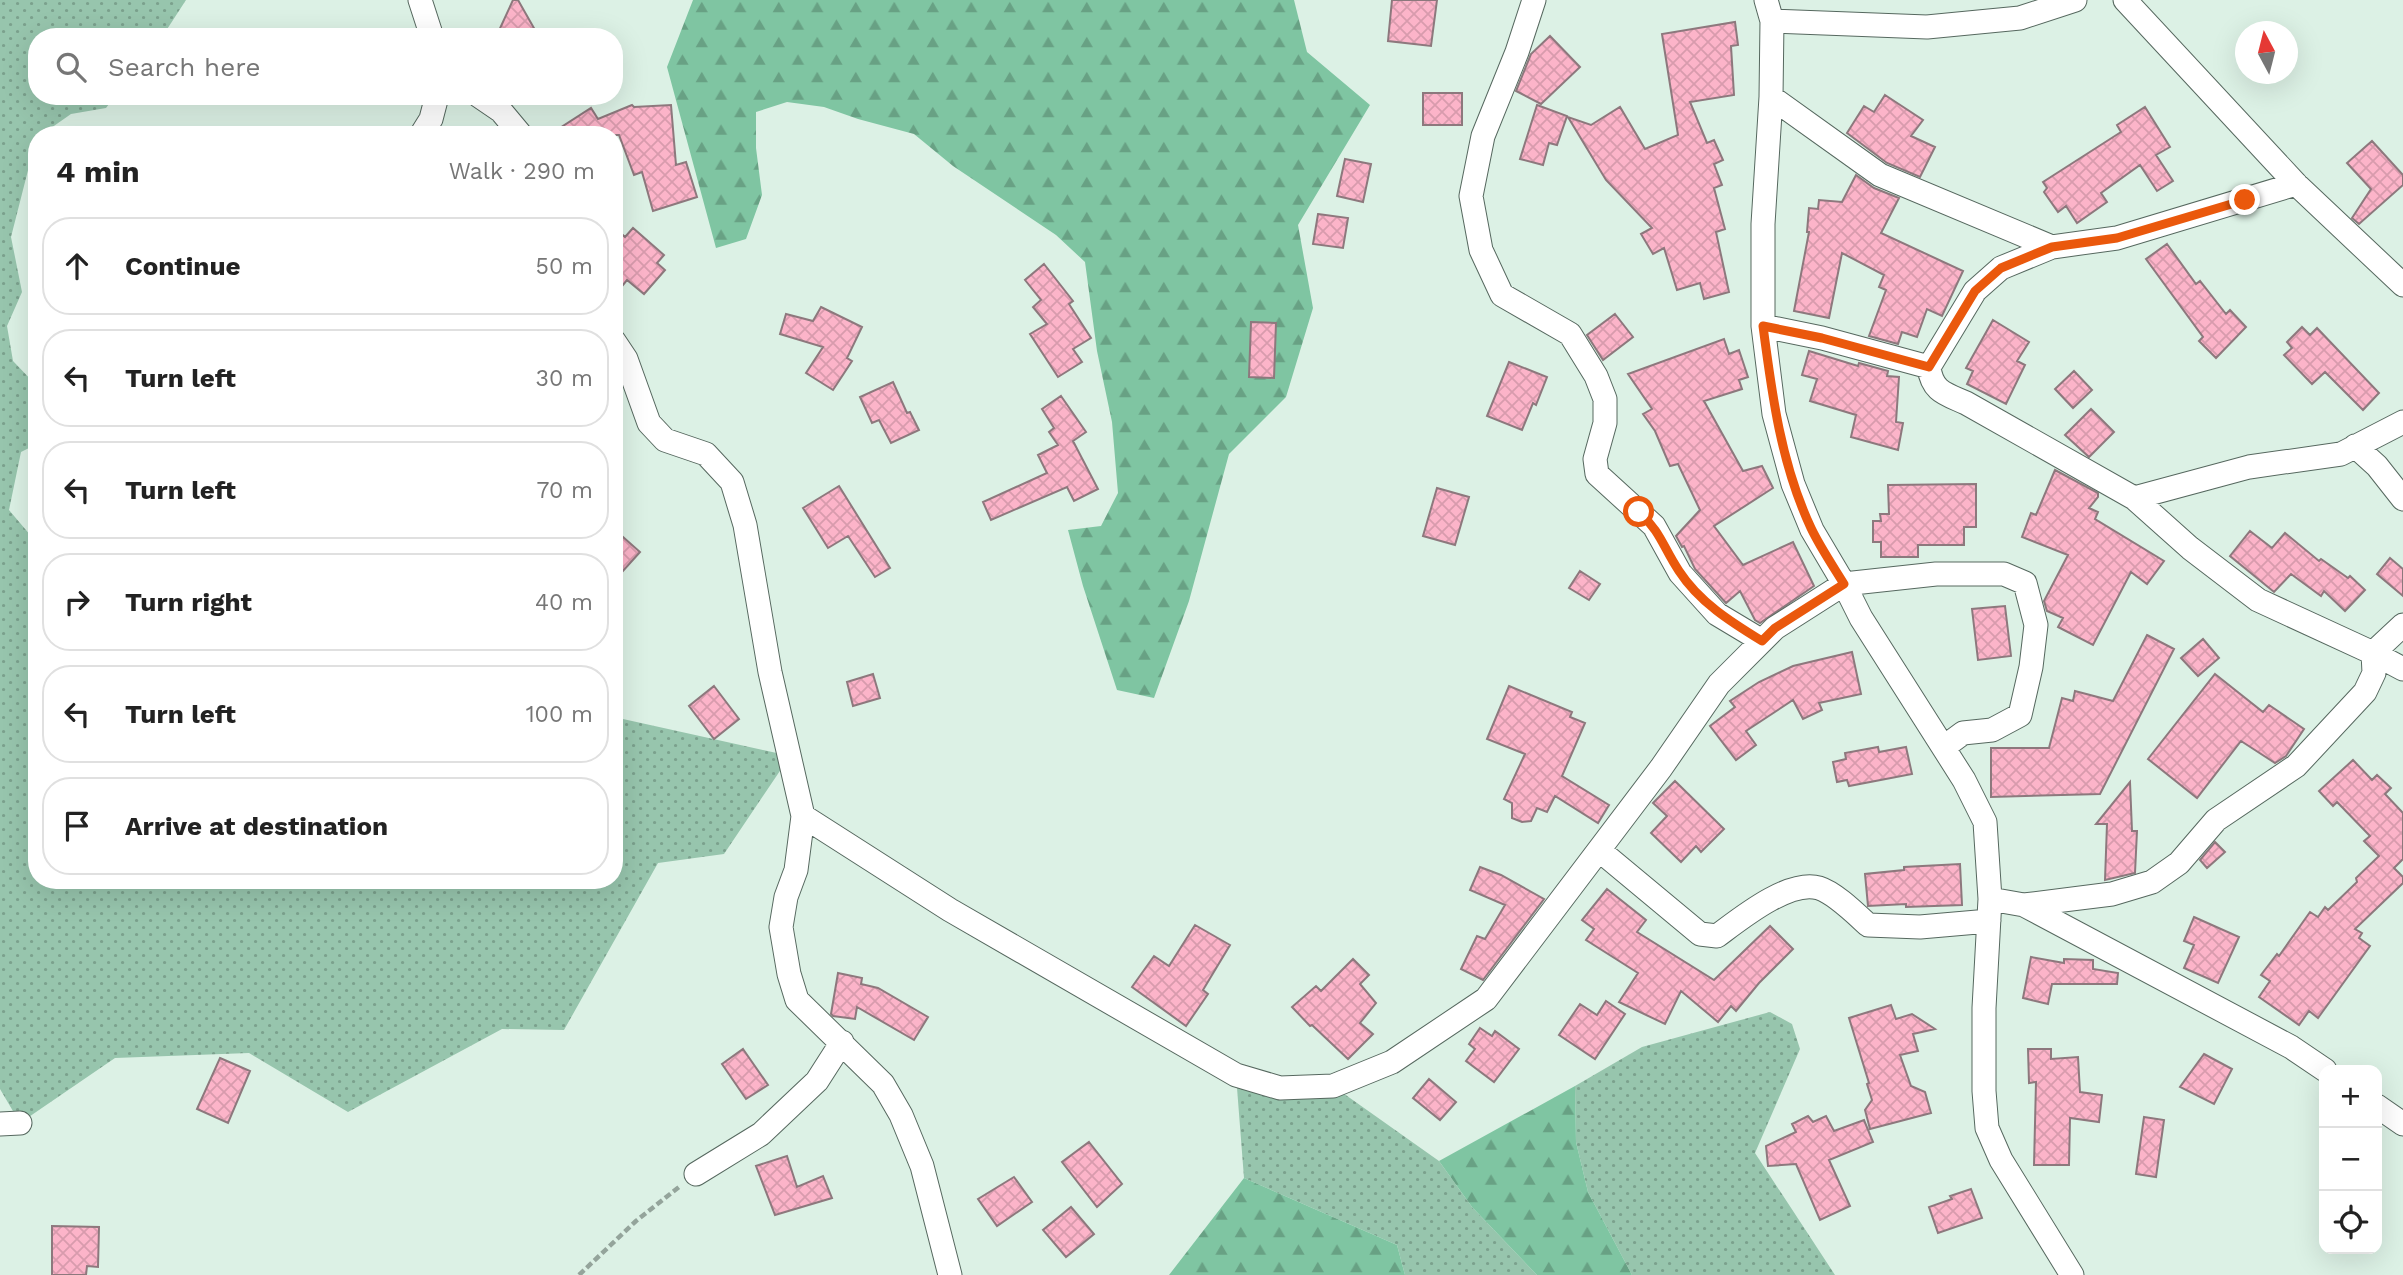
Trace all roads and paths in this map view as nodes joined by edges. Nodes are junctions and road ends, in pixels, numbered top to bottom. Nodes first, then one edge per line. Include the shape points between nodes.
1 (420, 0) edge
2 (1534, 0) edge
3 (2075, 0) edge
4 (2125, 0) edge
5 (1769, 10) edge
6 (429, 28) edge
7 (1771, 97) junction
8 (435, 105) edge
9 (492, 105) edge
10 (427, 126) edge
11 (513, 126) edge
12 (2296, 184) junction
13 (2052, 247) junction
14 (2403, 285) edge
15 (1763, 326) junction
16 (623, 354) edge
17 (1929, 367) junction
18 (2403, 422) edge
19 (2355, 446) junction
20 (2134, 498) junction
21 (2403, 499) edge
22 (1844, 584) junction
23 (2403, 625) edge
24 (1762, 641) junction
25 (2373, 653) junction
26 (2403, 669) edge
27 (1944, 747) junction
28 (803, 816) junction
29 (1599, 850) junction
30 (2024, 905) junction
31 (1990, 910) junction
32 (842, 1042) junction
33 (2319, 1066) edge
34 (2382, 1109) edge
35 (2403, 1124) edge
36 (696, 1174) joint
37 (579, 1275) edge
38 (950, 1275) edge
39 (2072, 1275) edge

1 - 6 street
2 - 24 street via 1483,136 1471,196 1481,250 1503,295 1570,334 1596,376 1605,399 1605,423 1595,459 1597,474 1654,526 1680,573 1717,614
3 - 5 street via 2020,18 1927,27
4 - 12 street
5 - 7 street
7 - 13 street via 1880,174
7 - 15 street via 1763,225
8 - 10 street
9 - 11 street
12 - 13 street via 2117,238
12 - 14 street
13 - 17 street via 2001,268 1975,291
15 - 17 street
15 - 22 street via 1774,414 1793,484 1812,530
16 - 28 street via 649,423 665,440 706,454 733,482
17 - 20 street via 1939,391
18 - 19 street
19 - 20 street via 2341,454 2249,467
19 - 21 street
20 - 25 street via 2258,600
22 - 24 street
22 - 27 street
22 - 27 street via 1937,574 2004,574 2025,583 2036,625 2020,715 1992,730 1964,733
23 - 25 street
24 - 29 street via 1719,684
25 - 26 street
25 - 30 street via 2374,673 2365,692 2297,766 2216,820 2179,863 2152,882 2112,894
27 - 31 street via 1985,822
28 - 29 street via 950,910 1178,1044 1236,1075 1280,1088 1333,1086 1392,1062 1486,999
28 - 32 street via 796,870 781,927 789,974 797,1000
29 - 31 street via 1700,934 1717,936 1762,903 1796,889 1819,888 1868,925 1920,927
30 - 31 street
30 - 33 street via 2291,1046
31 - 39 street via 1984,1007 1986,1128
32 - 36 street via 817,1081 761,1134
32 - 38 street via 883,1084 901,1115 922,1166
34 - 35 street
36 - 37 path via 636,1221

